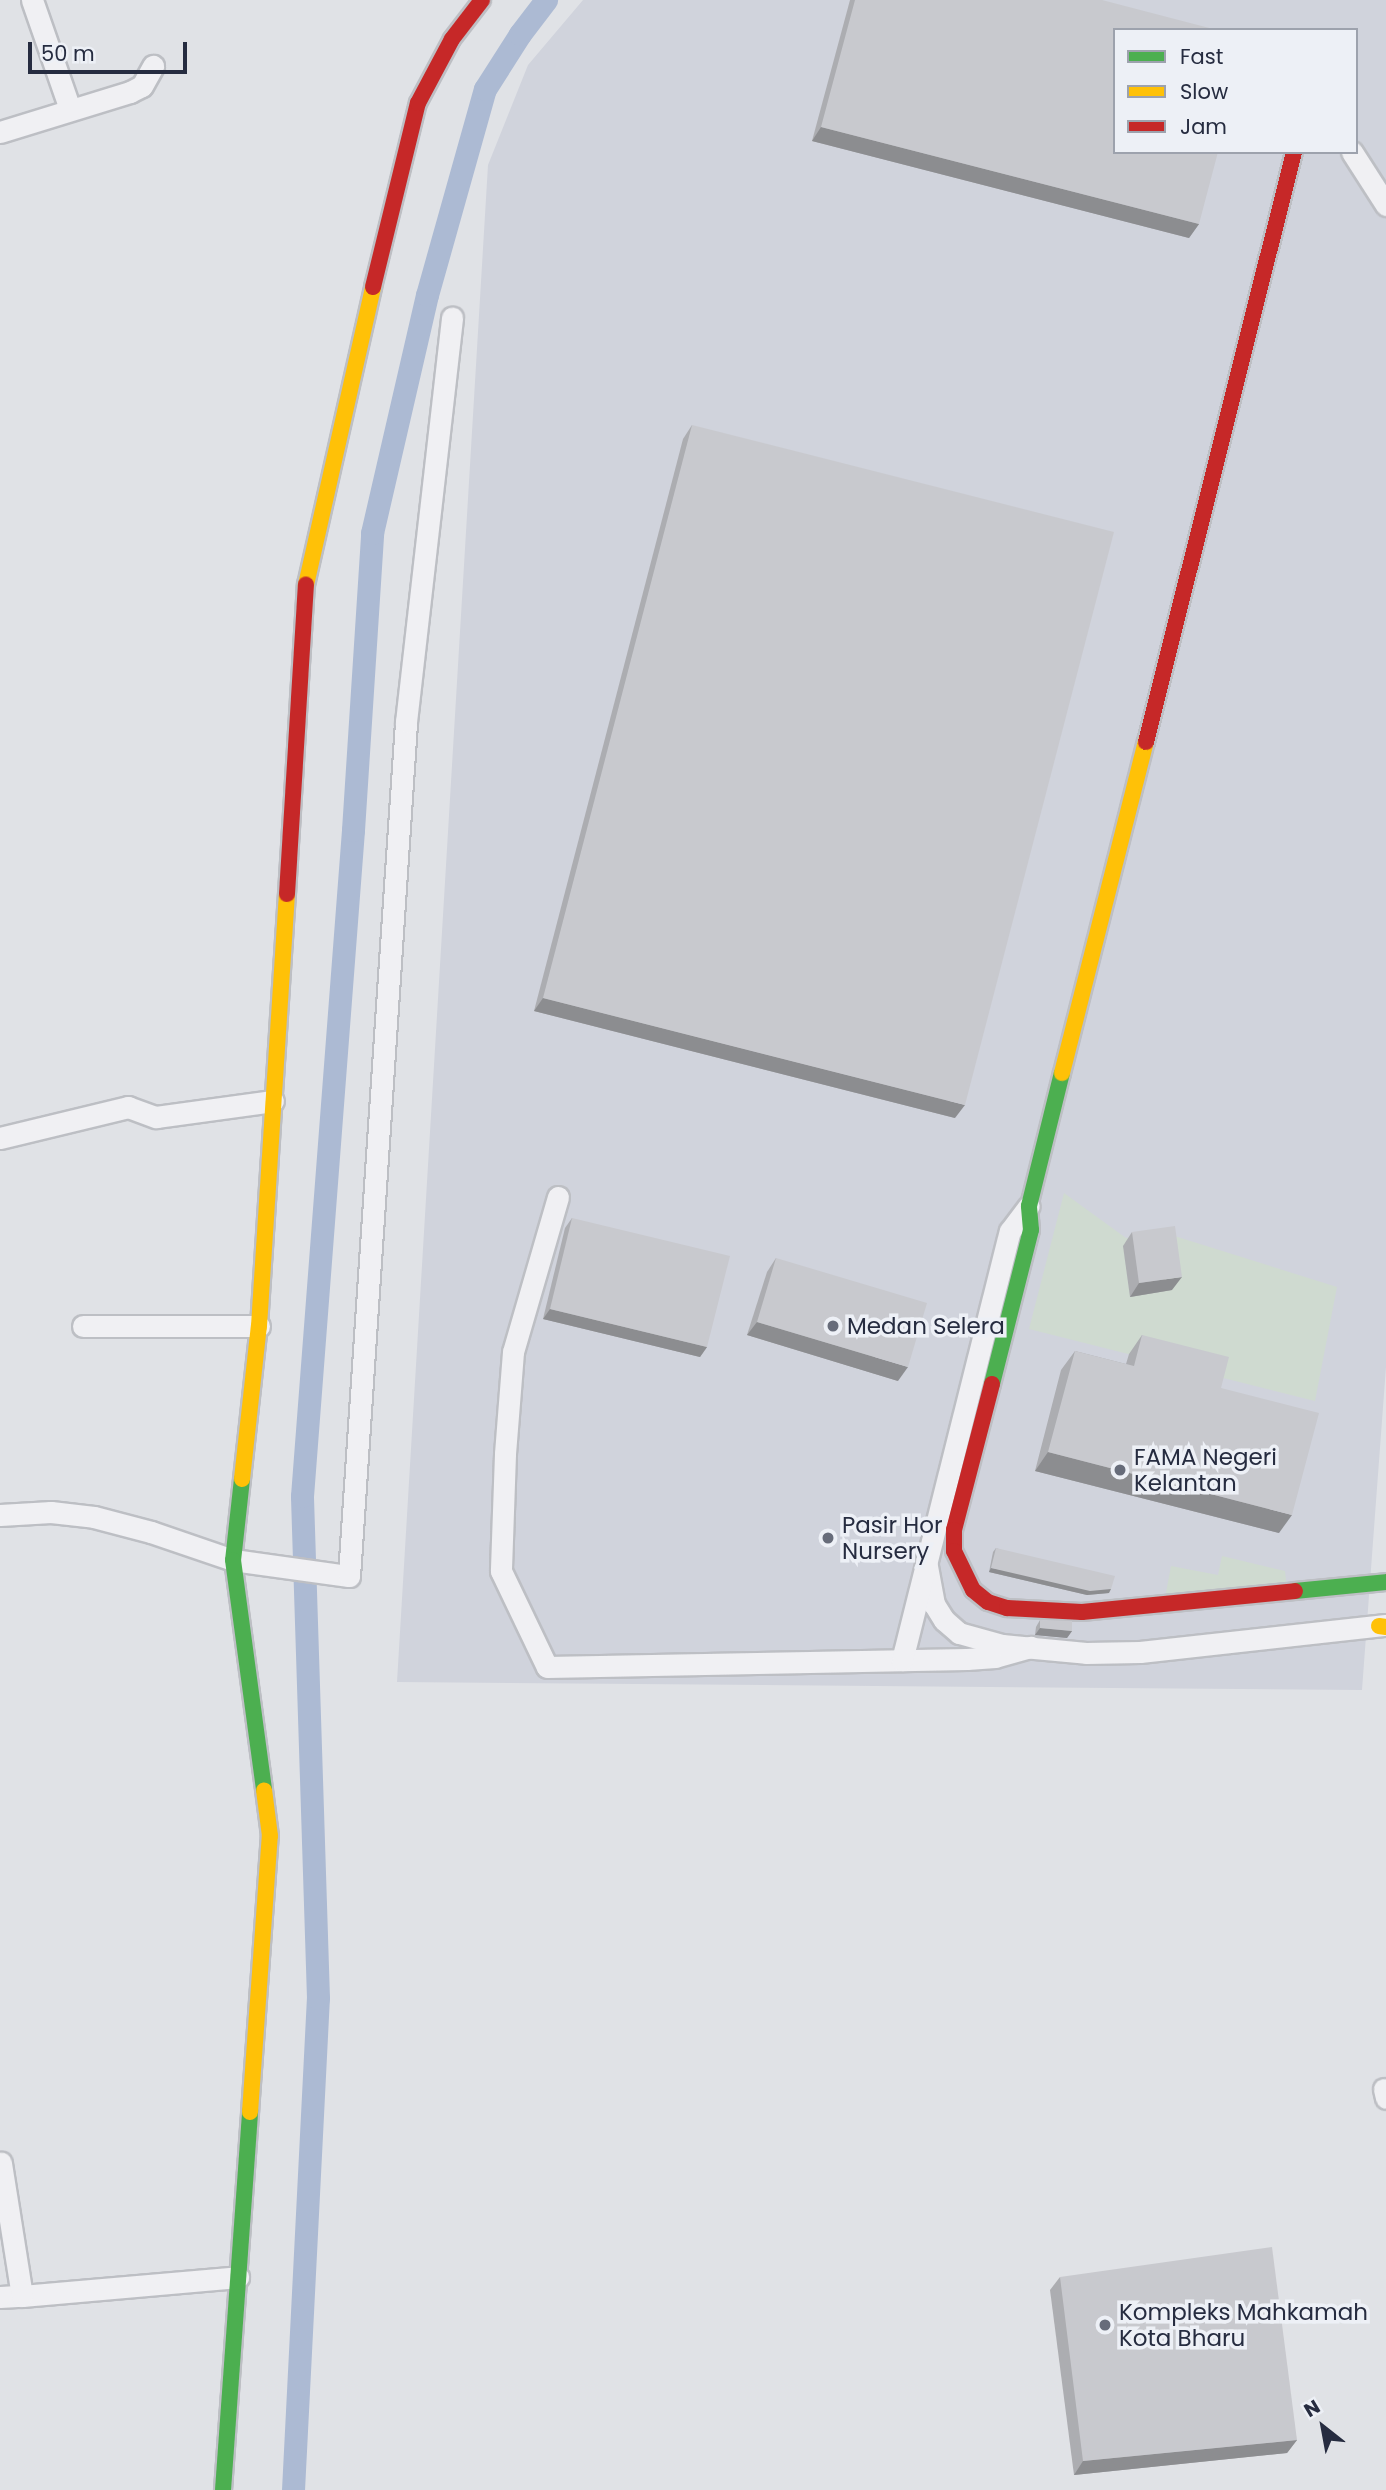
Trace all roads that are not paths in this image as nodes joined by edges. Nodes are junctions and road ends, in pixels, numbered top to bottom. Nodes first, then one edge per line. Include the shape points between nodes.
1 (32, 0) edge
2 (482, 0) edge
3 (153, 66) dead end
4 (70, 109) junction
5 (0, 131) edge
6 (1293, 154) edge
7 (1353, 154) edge
8 (1386, 205) edge
9 (452, 318) dead end
10 (273, 1101) junction
11 (0, 1138) edge
12 (558, 1197) dead end
13 (1029, 1206) junction
14 (83, 1326) dead end
15 (259, 1326) junction
16 (0, 1515) edge
17 (233, 1560) junction
18 (926, 1561) junction
19 (1386, 1581) edge
20 (1384, 1626) edge
21 (1031, 1647) junction
22 (902, 1660) junction
23 (1, 2163) edge
24 (238, 2277) junction
25 (22, 2296) junction
26 (0, 2297) edge
27 (223, 2490) edge

1 - 4 street
2 - 10 street via 452,40 418,103 307,574
3 - 4 street via 142,86
4 - 5 street
6 - 13 street
7 - 8 street
9 - 17 street via 406,722 349,1576
10 - 11 street via 156,1117 128,1107
10 - 15 street
12 - 22 street via 513,1352 501,1572 548,1667
13 - 18 street via 1010,1231
13 - 19 street via 1031,1230 954,1530 954,1552 973,1590 988,1602 1007,1608 1082,1612
14 - 15 street
15 - 17 street
16 - 17 street via 51,1512 94,1517
17 - 24 street via 270,1836
18 - 21 street via 934,1604 959,1633 981,1641
18 - 22 street
20 - 21 street via 1140,1652
21 - 22 street via 995,1657
23 - 25 street
24 - 25 street
24 - 27 street
25 - 26 street

